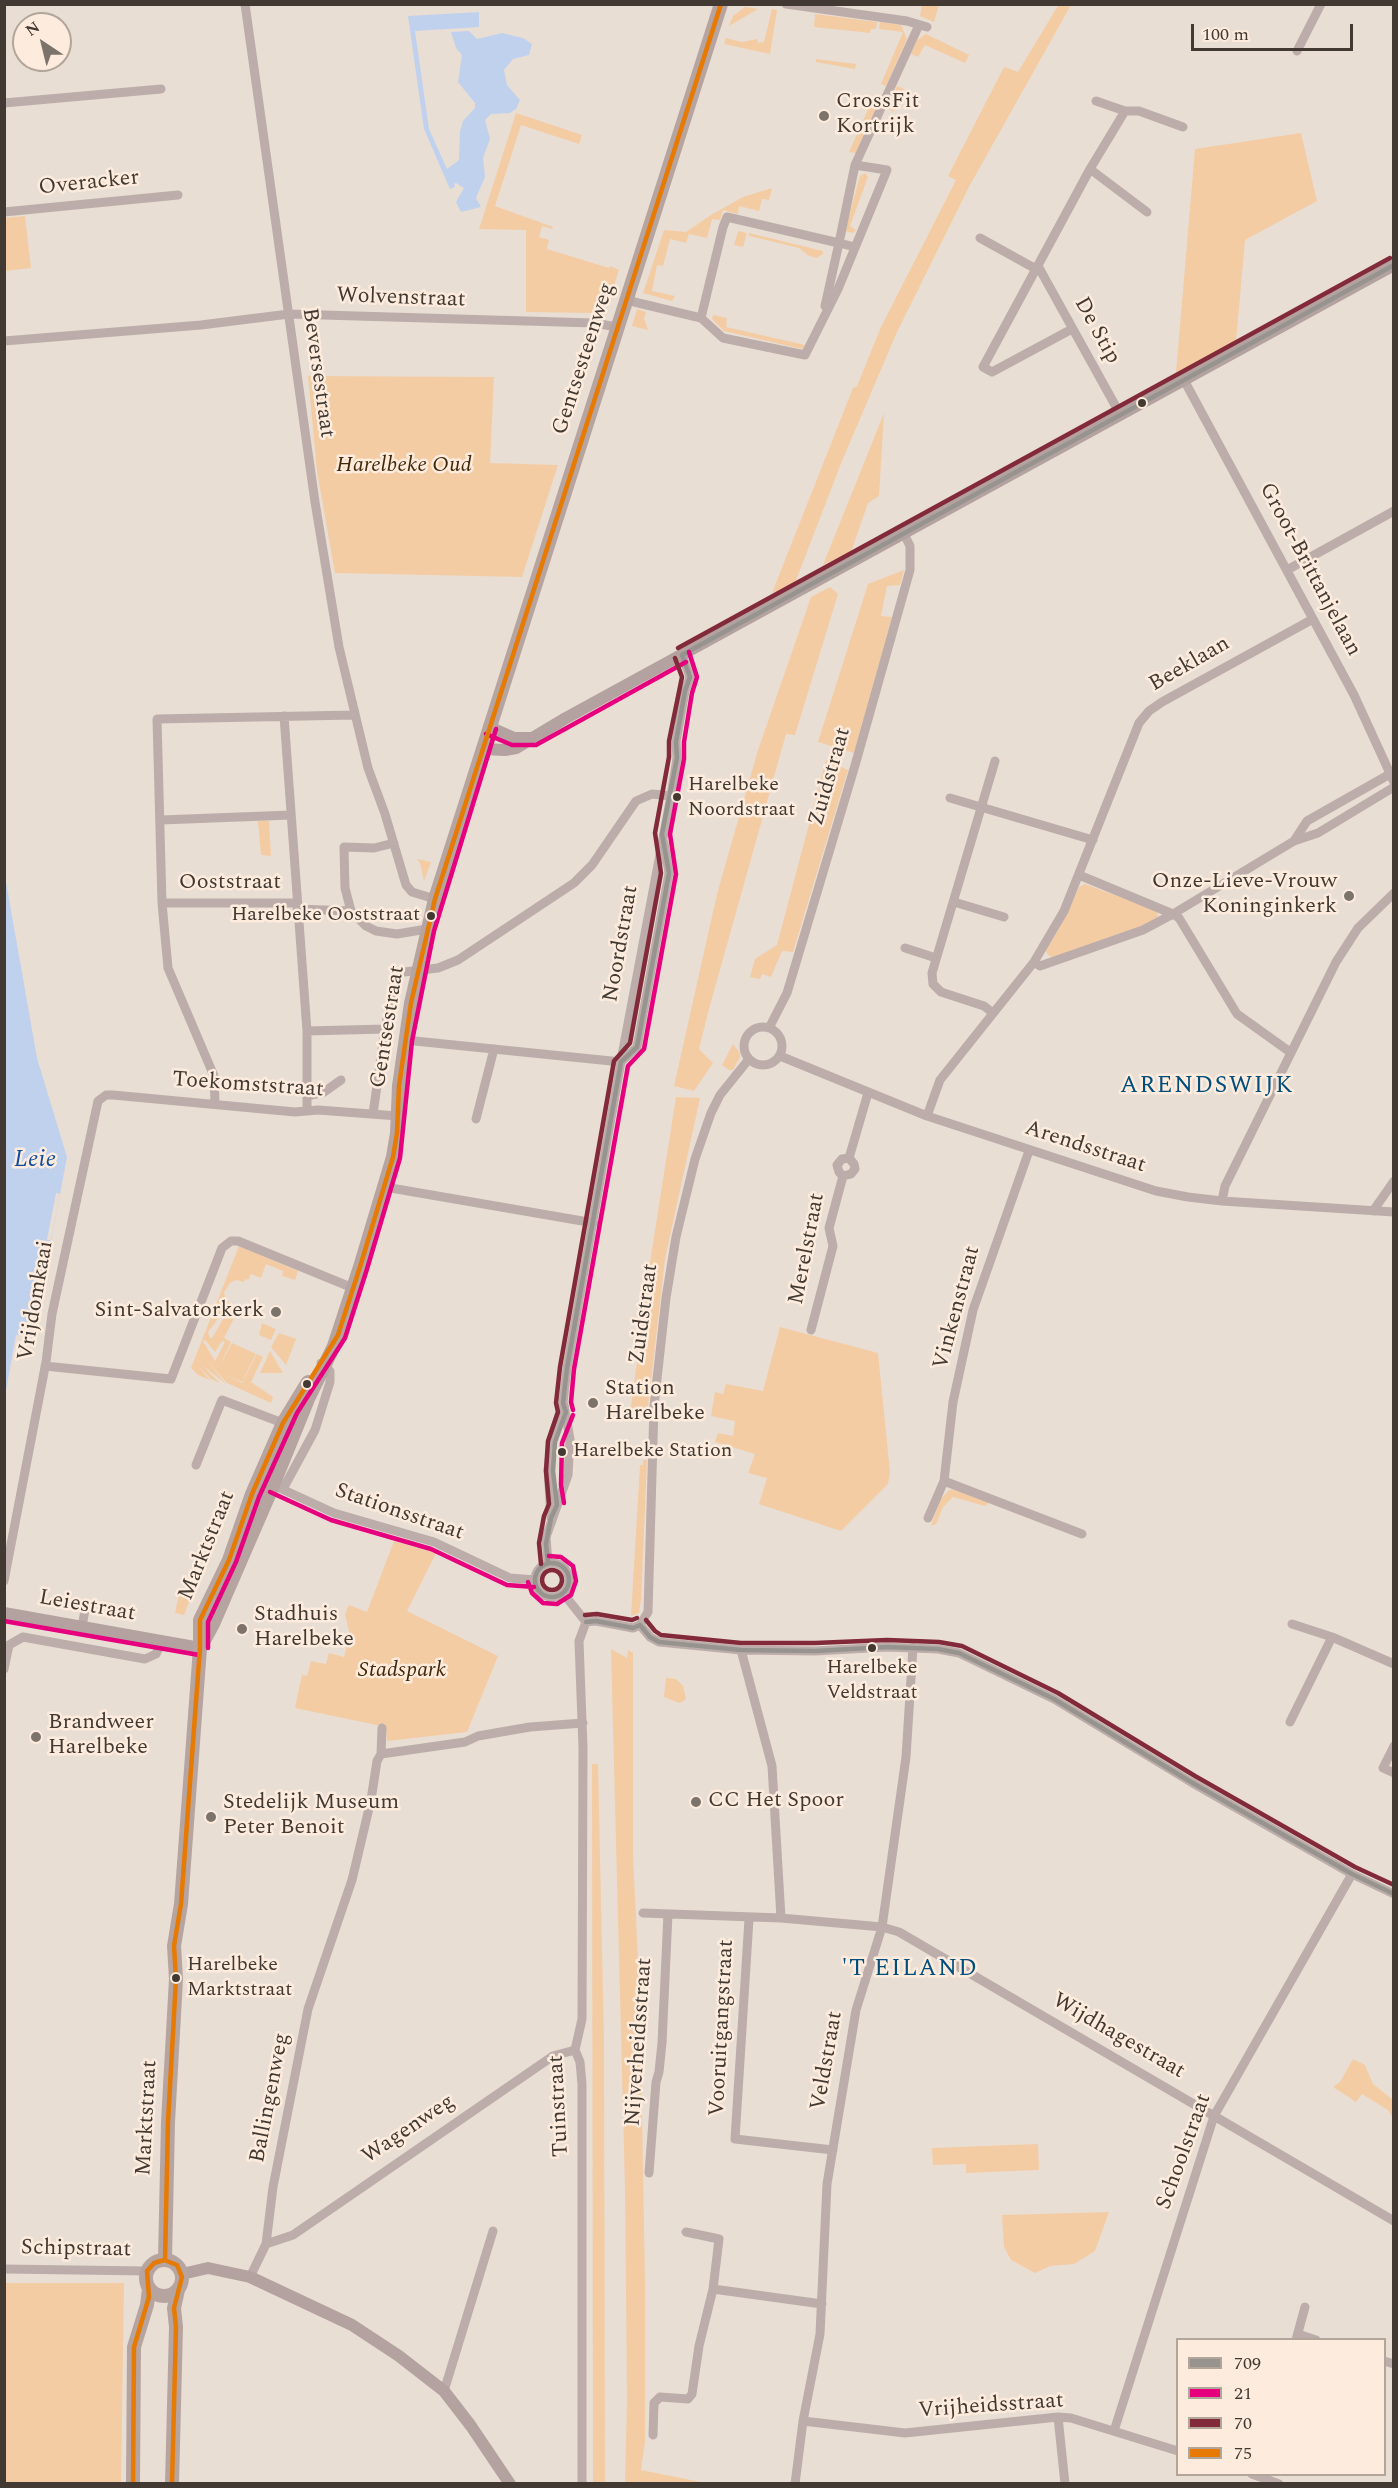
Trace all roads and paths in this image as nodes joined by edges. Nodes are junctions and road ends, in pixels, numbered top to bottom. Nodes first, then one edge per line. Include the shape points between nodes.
1 (245, 4) edge
2 (721, 4) edge
3 (786, 4) edge
4 (1321, 4) edge
5 (1298, 51) dead end
6 (161, 88) dead end
7 (1096, 100) dead end
8 (4, 103) edge
9 (1125, 111) junction
10 (1183, 128) dead end
11 (855, 165) junction
12 (1090, 169) junction
13 (178, 195) dead end
14 (4, 212) edge
15 (1147, 212) dead end
16 (980, 238) dead end
17 (838, 243) junction
18 (855, 247) junction
19 (1394, 265) edge
20 (1037, 268) junction
21 (626, 300) junction
22 (289, 314) junction
23 (701, 318) junction
24 (822, 321) junction
25 (617, 327) junction
26 (1072, 329) junction
27 (4, 340) edge
28 (1184, 380) junction
29 (1120, 414) junction
30 (1394, 511) edge
31 (904, 534) junction
32 (1287, 570) junction
33 (1314, 619) junction
34 (682, 655) junction
35 (354, 715) junction
36 (284, 716) junction
37 (489, 727) junction
38 (534, 738) junction
39 (482, 749) junction
40 (995, 760) dead end
41 (1392, 778) edge
42 (1394, 788) edge
43 (671, 796) junction
44 (950, 798) dead end
45 (982, 807) junction
46 (291, 815) junction
47 (161, 820) junction
48 (1093, 840) junction
49 (1294, 842) junction
50 (394, 843) junction
51 (1079, 875) junction
52 (1394, 893) edge
53 (435, 899) junction
54 (954, 902) junction
55 (162, 903) junction
56 (297, 906) junction
57 (351, 911) junction
58 (1173, 914) junction
59 (1004, 917) dead end
60 (427, 929) junction
61 (905, 948) dead end
62 (936, 958) junction
63 (1034, 962) junction
64 (418, 972) junction
65 (993, 1013) junction
66 (769, 1028) junction
67 (385, 1029) junction
68 (307, 1030) junction
69 (405, 1040) junction
70 (494, 1048) junction
71 (1290, 1052) junction
72 (780, 1056) junction
73 (749, 1059) junction
74 (621, 1062) junction
75 (341, 1080) dead end
76 (868, 1093) junction
77 (308, 1096) junction
78 (98, 1101) joint
79 (215, 1103) junction
80 (307, 1111) junction
81 (373, 1114) junction
82 (398, 1116) junction
83 (927, 1116) junction
84 (476, 1119) dead end
85 (1029, 1151) junction
86 (1394, 1181) edge
87 (385, 1187) junction
88 (1222, 1201) junction
89 (1373, 1210) junction
90 (1394, 1212) edge
91 (594, 1223) junction
92 (353, 1288) junction
93 (811, 1330) dead end
94 (323, 1364) junction
95 (45, 1366) junction
96 (563, 1403) junction
97 (289, 1426) junction
98 (266, 1463) junction
99 (196, 1465) dead end
100 (944, 1481) junction
101 (278, 1487) junction
102 (551, 1518) junction
103 (928, 1518) dead end
104 (1082, 1534) dead end
105 (548, 1563) junction
106 (535, 1580) junction
107 (4, 1581) edge
108 (563, 1593) junction
109 (86, 1604) dead end
110 (10, 1614) edge
111 (586, 1622) junction
112 (1292, 1624) dead end
113 (640, 1625) junction
114 (82, 1627) junction
115 (1332, 1637) junction
116 (160, 1645) junction
117 (913, 1647) junction
118 (200, 1648) junction
119 (741, 1650) junction
120 (1394, 1664) edge
121 (4, 1669) edge
122 (1290, 1722) dead end
123 (583, 1723) junction
124 (382, 1728) dead end
125 (1394, 1746) edge
126 (381, 1754) junction
127 (1394, 1773) edge
128 (1352, 1874) junction
129 (1394, 1894) edge
130 (642, 1913) dead end
131 (668, 1914) junction
132 (749, 1918) junction
133 (781, 1918) junction
134 (882, 1928) junction
135 (575, 2050) junction
136 (1214, 2116) junction
137 (833, 2151) junction
138 (649, 2174) dead end
139 (1394, 2221) edge
140 (493, 2231) dead end
141 (686, 2232) dead end
142 (266, 2244) junction
143 (165, 2260) junction
144 (4, 2269) edge
145 (147, 2271) junction
146 (182, 2274) junction
147 (250, 2277) junction
148 (149, 2289) junction
149 (713, 2289) junction
150 (178, 2290) junction
151 (822, 2304) junction
152 (1305, 2307) dead end
153 (1297, 2337) edge
154 (444, 2391) junction
155 (1058, 2417) junction
156 (803, 2421) junction
157 (1114, 2431) junction
158 (653, 2435) dead end
159 (1176, 2450) edge
160 (1255, 2476) edge
161 (133, 2484) edge
162 (172, 2484) edge
163 (510, 2484) edge
164 (582, 2484) edge
165 (795, 2484) edge
166 (1065, 2484) edge
167 (1279, 2484) edge

1 - 22 street, Beversestraat
2 - 21 main road, Gentsesteenweg
3 - 11 street via 923,26
4 - 5 street
6 - 8 street
7 - 9 street
9 - 10 street via 1140,111
9 - 12 street
11 - 17 street
11 - 18 street via 887,170
12 - 15 street
12 - 20 street
13 - 14 street, Overacker
16 - 20 street
17 - 18 street
17 - 23 street via 728,217
17 - 24 street
18 - 24 street
19 - 28 main road
20 - 26 street, De Stip
20 - 26 street via 983,367 992,372
21 - 23 street
21 - 25 main road, Gentsesteenweg
22 - 25 street, Wolvenstraat via 594,323
22 - 27 street, Wolvenstraat
22 - 35 street, Beversestraat via 317,513
23 - 24 street via 723,338 805,355
25 - 37 main road, Gentsesteenweg
26 - 29 street, De Stip
28 - 29 main road
28 - 32 street, Groot-Brittanjelaan
29 - 31 main road
30 - 32 street
31 - 34 main road
31 - 66 street, Zuidstraat via 910,546 910,570 787,993
32 - 33 street, Groot-Brittanjelaan
33 - 41 street, Groot-Brittanjelaan
33 - 48 street, Beeklaan via 1149,711 1129,744
34 - 38 main road
34 - 43 street, Noordstraat via 690,677 676,742
35 - 36 street
35 - 50 street, Beversestraat
36 - 46 street
36 - 47 street via 157,719
37 - 38 main road via 514,738
37 - 39 main road, Gentsestraat
38 - 39 main road via 516,748
39 - 53 main road, Gentsestraat
40 - 45 street
41 - 49 street via 1307,821
42 - 49 street via 1318,833
43 - 64 street via 652,794 636,801 592,865 574,883 458,960
43 - 74 street, Noordstraat via 662,834 669,873 637,1047
44 - 45 street
45 - 48 street
45 - 54 street
46 - 47 street
46 - 56 street
47 - 55 street
48 - 51 street, Beeklaan
49 - 58 street
50 - 53 street, Beversestraat via 409,889
50 - 57 street via 374,848 344,847 345,888
51 - 58 street
51 - 63 street, Beeklaan
52 - 71 street via 1358,928
53 - 60 main road, Gentsestraat
54 - 59 street
54 - 62 street
55 - 56 street, Ooststraat
55 - 79 street via 168,969 214,1076
56 - 57 street, Ooststraat
56 - 68 street
57 - 60 street via 376,931 397,934
58 - 63 street via 1143,930 1040,966
58 - 71 street via 1237,1014
60 - 64 main road, Gentsestraat
61 - 62 street
62 - 65 street via 933,984 941,992 984,1006
63 - 65 street, Beeklaan
64 - 67 street via 396,973
64 - 69 main road, Gentsestraat
65 - 83 street, Beeklaan via 940,1080
66 - 72 street via 781,1038
66 - 73 street via 759,1028 749,1035 745,1045
67 - 68 street
67 - 81 street
68 - 77 street
69 - 70 street
69 - 82 main road, Gentsestraat
70 - 74 street
70 - 84 street
71 - 88 street via 1225,1186
72 - 73 street via 765,1065
72 - 76 street, Arendsstraat
73 - 113 street, Zuidstraat via 711,1113 695,1159 676,1238 657,1370 648,1612
74 - 91 street, Noordstraat
75 - 77 street via 324,1092
76 - 83 street, Arendsstraat
76 - 93 street, Merelstraat via 849,1158 855,1168 843,1176 829,1228 833,1246
77 - 80 street
78 - 79 street, Toekomststraat via 113,1095
78 - 95 street, Vrijdomkaai via 52,1314
79 - 80 street, Toekomststraat
80 - 81 street, Toekomststraat
81 - 82 street, Toekomststraat
82 - 87 main road, Gentsestraat
83 - 85 street, Arendsstraat
85 - 88 street, Arendsstraat via 1156,1191
85 - 100 street, Vinkenstraat via 973,1310 953,1402
86 - 89 street
87 - 91 street
87 - 92 main road, Gentsestraat
88 - 89 street, Arendsstraat
89 - 90 street, Arendsstraat
91 - 96 street, Noordstraat
92 - 94 main road, Gentsestraat via 338,1335
92 - 95 street via 238,1241 229,1242 222,1248 171,1379
94 - 97 main road, Gentsestraat
94 - 101 street via 330,1371 330,1382 319,1420
95 - 107 street, Vrijdomkaai
96 - 102 street via 548,1469
96 - 102 street via 570,1439 568,1475
97 - 98 main road, Gentsestraat
97 - 99 street via 222,1400
97 - 101 main road, Gentsestraat
98 - 101 street via 268,1478
98 - 118 main road, Marktstraat via 230,1560 200,1620
100 - 103 street, Vinkenstraat
100 - 104 street
101 - 106 street, Stationsstraat via 334,1513 434,1542 510,1578
101 - 118 main road, Marktstraat
102 - 105 street via 546,1544
105 - 106 street via 537,1570
105 - 108 street via 561,1565 568,1573 569,1583
106 - 108 street, Stationsstraat via 545,1596
108 - 111 street
109 - 114 street
110 - 114 main road, Leiestraat
111 - 113 street via 633,1628
111 - 123 street, Tuinstraat via 579,1641
112 - 115 street
113 - 119 street via 659,1642
114 - 116 main road, Leiestraat
115 - 120 street
115 - 122 street
116 - 118 main road, Leiestraat
116 - 121 street, Leiestraat via 156,1654 145,1659 23,1637 9,1645
117 - 119 street
117 - 128 street via 959,1653 1054,1699
117 - 134 street, Veldstraat via 906,1757
118 - 143 main road, Marktstraat via 182,1894 176,1928
119 - 133 street via 772,1766
123 - 126 street via 530,1727 465,1742
123 - 135 street, Tuinstraat via 582,2019
124 - 126 street, Ballingenweg
125 - 127 street via 1383,1768
126 - 142 street, Ballingenweg via 352,1880 308,2008 273,2187
128 - 129 street
128 - 136 street, Schoolstraat
130 - 131 street
131 - 132 street
131 - 138 street, Nijverheidsstraat via 662,2043
132 - 133 street
132 - 137 street, Vooruitgangstraat via 735,2139
133 - 134 street
134 - 136 street, Wijdhagestraat via 898,1932
134 - 137 street, Veldstraat via 856,2010
135 - 142 street, Wagenweg via 553,2056 293,2235
135 - 164 street, Tuinstraat via 582,2084
136 - 139 street, Wijdhagestraat
136 - 157 street, Schoolstraat
137 - 151 street, Veldstraat via 827,2184
140 - 154 street
141 - 149 street via 719,2239
142 - 147 street, Ballingenweg
143 - 145 main road via 154,2263
143 - 146 main road via 177,2265
144 - 145 street, Schipstraat
145 - 148 main road
146 - 147 main road via 208,2268
146 - 150 main road
147 - 154 main road via 352,2325
148 - 150 main road via 165,2296
148 - 161 main road via 134,2347
149 - 151 street
149 - 158 street via 692,2394 688,2399 660,2397 654,2403
150 - 162 main road via 174,2308
151 - 156 street, Veldstraat
152 - 153 street
154 - 163 main road
155 - 156 street, Vrijheidsstraat via 905,2433
155 - 157 street, Vrijheidsstraat
155 - 166 street
156 - 165 street, Veldstraat
157 - 159 street, Vrijheidsstraat
160 - 167 street

